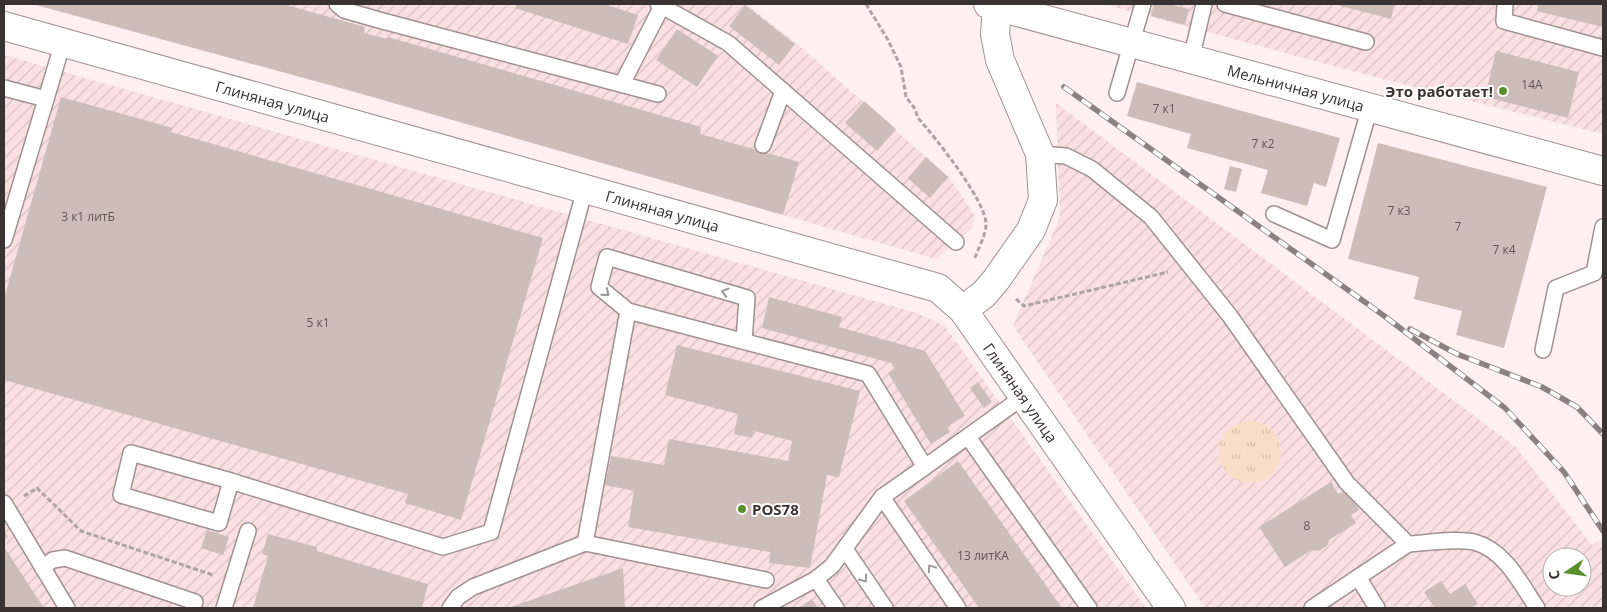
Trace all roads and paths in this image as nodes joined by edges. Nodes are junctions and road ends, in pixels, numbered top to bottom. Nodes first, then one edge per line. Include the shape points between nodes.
1 (337, 4) edge
2 (866, 4) edge
3 (1143, 4) edge
4 (1204, 4) edge
5 (1225, 4) edge
6 (1505, 4) edge
7 (660, 5) edge
8 (993, 5) edge
9 (4, 26) edge
10 (63, 42) junction
11 (1366, 42) dead end
12 (1132, 43) junction
13 (1603, 48) edge
14 (1191, 59) junction
15 (622, 84) junction
16 (4, 88) edge
17 (783, 91) junction
18 (1117, 93) dead end
19 (658, 94) dead end
20 (46, 100) junction
21 (1370, 107) junction
22 (763, 145) dead end
23 (1040, 154) junction
24 (1603, 171) edge
25 (586, 189) junction
26 (1274, 214) dead end
27 (1603, 228) edge
28 (4, 240) edge
29 (956, 242) dead end
30 (974, 260) dead end
31 (1191, 267) junction
32 (1598, 274) edge
33 (996, 280) junction
34 (964, 310) junction
35 (628, 311) junction
36 (744, 341) junction
37 (1543, 350) dead end
38 (1023, 397) junction
39 (968, 437) junction
40 (925, 467) junction
41 (230, 481) junction
42 (882, 497) junction
43 (5, 505) edge
44 (248, 531) dead end
45 (585, 543) junction
46 (1408, 544) junction
47 (844, 549) junction
48 (42, 567) junction
49 (1358, 577) junction
50 (816, 579) junction
51 (766, 580) dead end
52 (233, 581) junction
53 (195, 602) dead end
54 (67, 608) edge
55 (224, 608) edge
56 (450, 608) edge
57 (762, 608) edge
58 (836, 608) edge
59 (885, 608) edge
60 (958, 608) edge
61 (1089, 608) edge
62 (1171, 608) edge
63 (1312, 608) edge
64 (1377, 608) edge
65 (1537, 608) edge

1 - 15 lane via 344,10 379,20
2 - 30 path via 901,67 906,97 918,118 963,175 986,216 986,227
3 - 12 lane
4 - 14 lane
5 - 11 lane
6 - 13 lane via 1504,21
7 - 15 lane
7 - 17 lane via 728,43
8 - 12 street, Мельничная улица
8 - 23 street via 1000,60
9 - 10 street, Глиняная улица
10 - 20 lane
10 - 25 street, Глиняная улица
12 - 14 street, Мельничная улица
12 - 18 lane
14 - 21 street, Мельничная улица
15 - 19 lane
16 - 20 lane
17 - 22 lane
17 - 29 lane
20 - 28 lane
21 - 24 street, Мельничная улица
21 - 26 lane via 1332,240
23 - 31 lane via 1066,156 1092,169 1151,217
23 - 33 street via 1043,200 1031,230
25 - 34 street, Глиняная улица via 938,288
25 - 41 lane via 491,532 444,547
27 - 32 lane
31 - 33 path via 1024,306
31 - 46 lane via 1230,316 1347,483
32 - 37 lane via 1556,288
33 - 34 street
34 - 38 street, Глиняная улица
35 - 36 lane
36 -> 35 lane via 747,298 607,257 599,287
35 - 45 lane
36 - 40 lane via 868,374
38 - 39 lane
38 - 62 street, Глиняная улица
39 - 40 lane
39 - 61 lane
40 - 42 lane
41 - 41 lane via 132,453 121,495 219,523
42 - 47 lane
60 -> 42 lane
43 - 48 lane
43 - 52 path via 37,488 81,531
44 - 52 lane
45 - 51 lane
45 - 56 lane via 473,587 458,597
46 - 49 lane
46 - 65 lane via 1474,542 1495,552 1512,570
47 - 50 lane via 832,566
47 -> 59 lane
48 - 53 lane via 64,558
48 - 54 lane
49 - 63 lane
49 - 64 lane
50 - 57 lane
50 - 58 lane
52 - 55 lane

